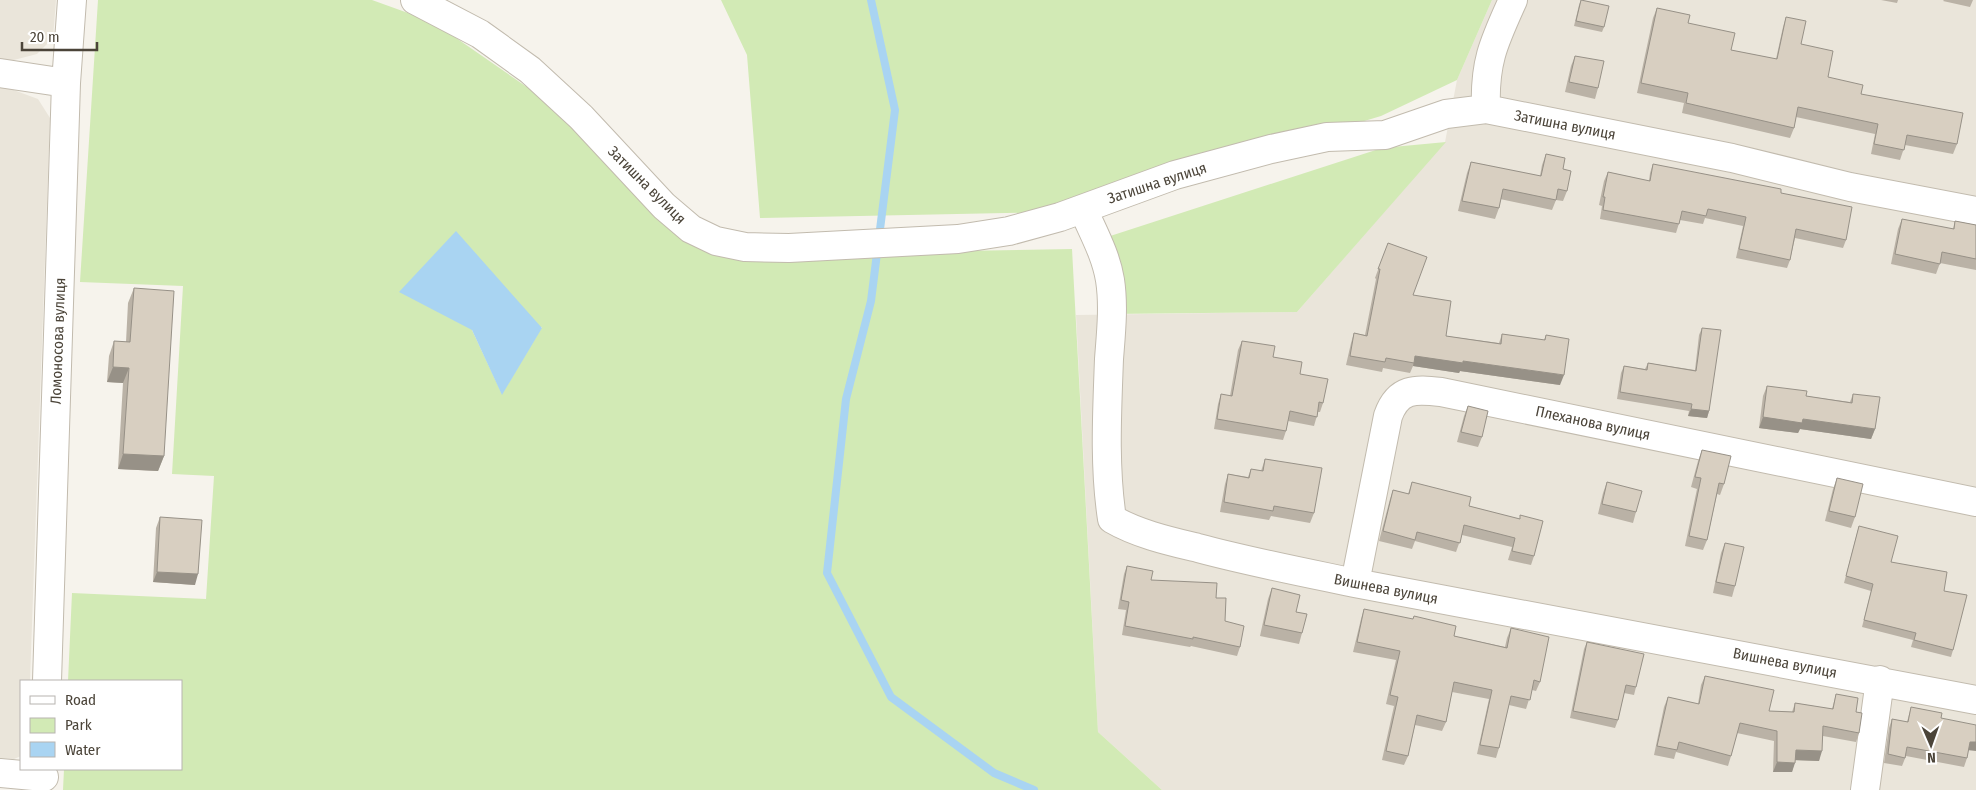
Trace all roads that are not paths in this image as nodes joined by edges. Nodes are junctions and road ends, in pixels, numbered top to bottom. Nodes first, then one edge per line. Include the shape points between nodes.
1 (72, 0) edge
2 (415, 0) edge
3 (1513, 0) edge
4 (0, 73) edge
5 (66, 83) junction
6 (1486, 110) junction
7 (1083, 209) junction
8 (1976, 211) edge
9 (1976, 502) edge
10 (1355, 583) junction
11 (47, 680) edge
12 (1880, 680) junction
13 (1976, 700) edge
14 (0, 773) edge
15 (44, 779) edge
16 (1865, 790) edge

1 - 5 street, Ломоносова вулиця
2 - 7 street, Затишна вулиця via 480,34 530,70 581,117 664,206 691,228 716,241 764,249 958,239 1018,229
3 - 6 street via 1489,57
4 - 5 street
5 - 11 street, Ломоносова вулиця
6 - 7 street, Затишна вулиця via 1446,114 1385,135 1304,141 1174,175
6 - 8 street, Затишна вулиця via 1723,156 1850,187
7 - 10 street, Вишнева вулиця via 1104,257 1111,289 1106,458 1112,519 1159,538 1255,563
9 - 10 street, Плеханова вулиця via 1424,390 1402,395 1388,416
10 - 12 street, Вишнева вулиця
12 - 13 street, Вишнева вулиця
12 - 16 street
14 - 15 street

